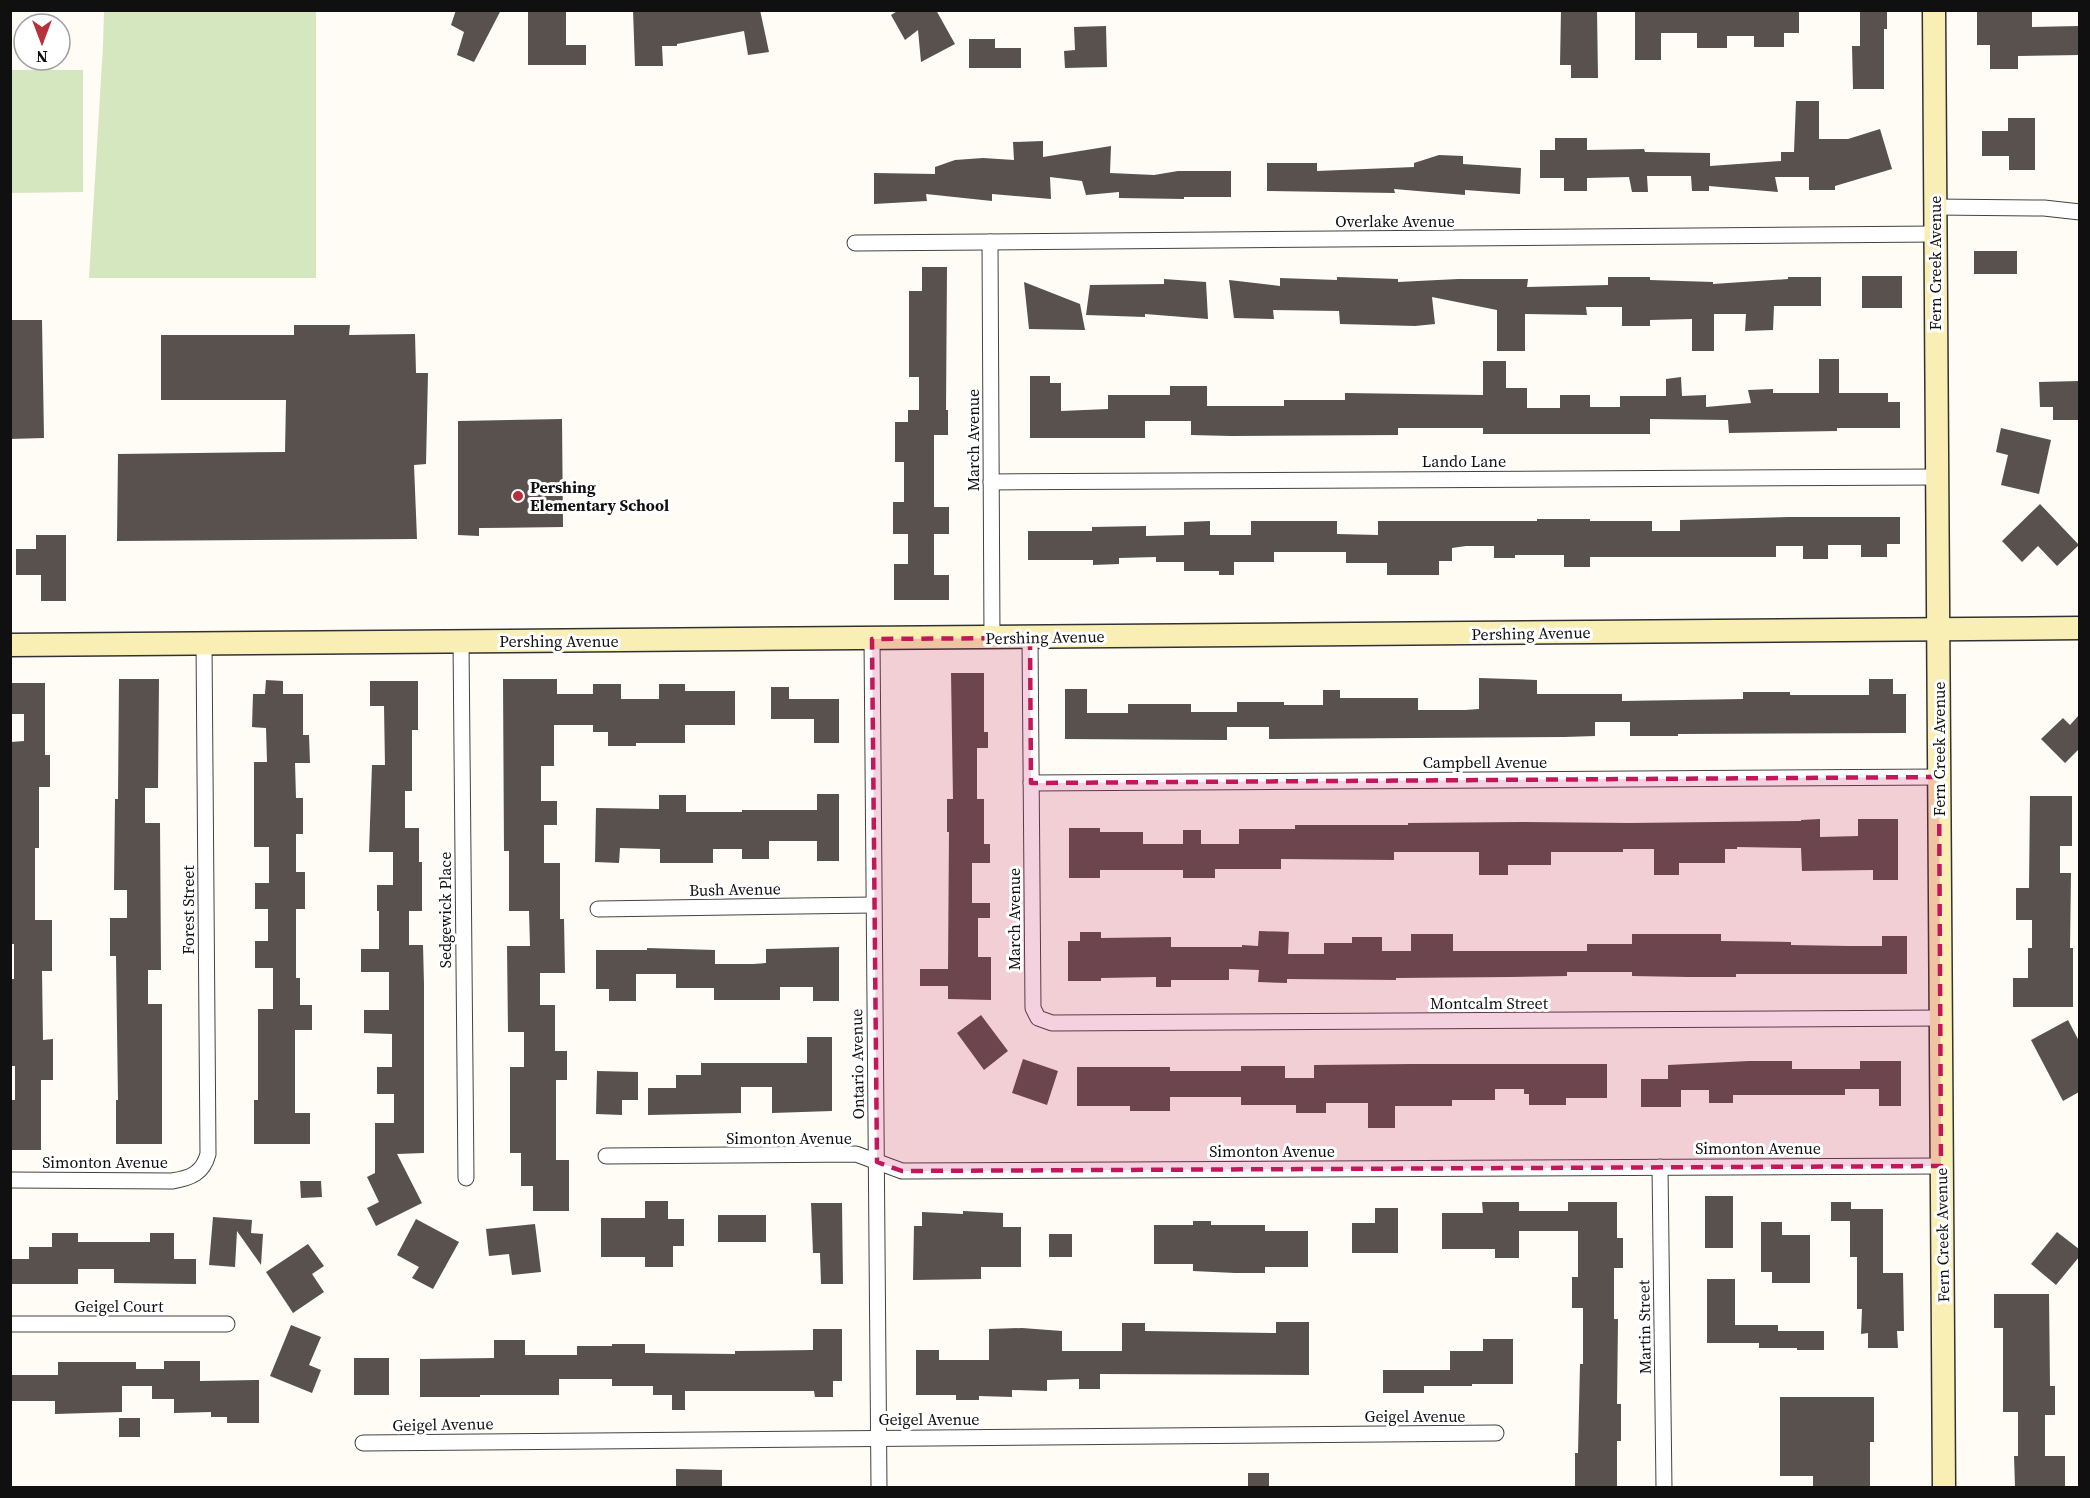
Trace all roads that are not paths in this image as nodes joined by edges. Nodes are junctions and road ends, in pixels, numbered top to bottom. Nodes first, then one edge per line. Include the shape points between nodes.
1 (1934, 10) edge
2 (1935, 207) junction
3 (2079, 212) edge
4 (1935, 234) junction
5 (990, 242) junction
6 (855, 243) dead end
7 (1937, 477) junction
8 (991, 482) junction
9 (2079, 628) edge
10 (1938, 629) junction
11 (992, 638) junction
12 (1030, 638) junction
13 (872, 639) junction
14 (461, 641) junction
15 (204, 643) junction
16 (10, 645) edge
17 (1939, 777) junction
18 (1032, 783) junction
19 (873, 905) junction
20 (598, 909) dead end
21 (1038, 1018) joint
22 (1941, 1018) junction
23 (606, 1156) dead end
24 (877, 1162) junction
25 (1941, 1166) junction
26 (1660, 1167) junction
27 (197, 1173) joint
28 (466, 1178) dead end
29 (10, 1180) edge
30 (10, 1324) edge
31 (227, 1324) dead end
32 (1496, 1433) dead end
33 (879, 1438) junction
34 (363, 1443) dead end
35 (879, 1488) edge
36 (1664, 1488) edge
37 (1944, 1488) edge

1 - 2 street, Fern Creek Avenue
2 - 3 street
2 - 4 street, Fern Creek Avenue
4 - 5 street, Overlake Avenue
4 - 7 street, Fern Creek Avenue
5 - 6 street, Overlake Avenue
5 - 8 street, March Avenue
7 - 8 street, Lando Lane
7 - 10 street, Fern Creek Avenue
8 - 11 street, March Avenue
9 - 10 street, Pershing Avenue
10 - 12 street, Pershing Avenue
10 - 17 street, Fern Creek Avenue
11 - 12 street, Pershing Avenue
11 - 13 street, Pershing Avenue
12 - 18 street, March Avenue
13 - 14 street, Pershing Avenue
13 - 19 street, Ontario Avenue
14 - 15 street, Pershing Avenue
14 - 28 street, Sedgewick Place
15 - 16 street, Pershing Avenue
15 - 27 street, Forest Street via 208,1154
17 - 18 street, Campbell Avenue
17 - 22 street, Fern Creek Avenue
18 - 21 street, March Avenue via 1032,1008
19 - 20 street, Bush Avenue
19 - 24 street, Ontario Avenue
21 - 22 street, Montcalm Street via 1052,1023
22 - 25 street, Fern Creek Avenue
23 - 24 street, Simonton Avenue via 856,1154
24 - 26 street, Simonton Avenue via 902,1171
24 - 33 street, Ontario Avenue
25 - 26 street, Simonton Avenue
25 - 37 street, Fern Creek Avenue
26 - 36 street, Martin Street
27 - 29 street, Simonton Avenue via 172,1181
30 - 31 street, Geigel Court
32 - 33 street, Geigel Avenue
33 - 34 street, Geigel Avenue
33 - 35 street, Ontario Avenue

